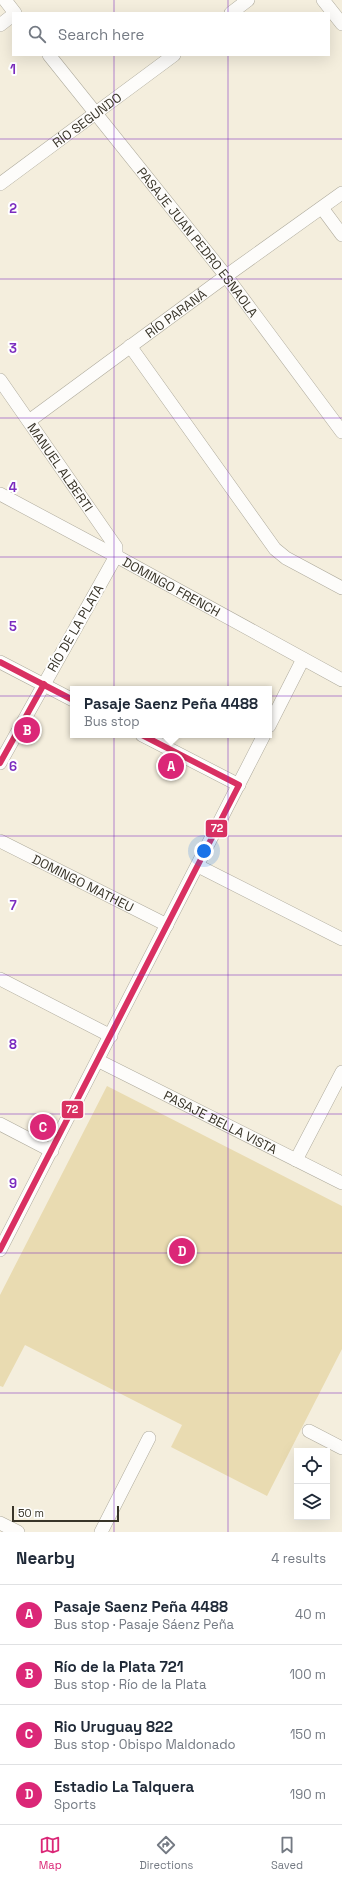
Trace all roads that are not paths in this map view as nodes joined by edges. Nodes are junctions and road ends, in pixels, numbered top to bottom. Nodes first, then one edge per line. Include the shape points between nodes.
1 (5, 0) edge
2 (248, 0) edge
3 (323, 0) edge
4 (13, 12) edge
5 (232, 12) edge
6 (12, 16) edge
7 (342, 24) edge
8 (0, 25) edge
9 (50, 56) edge
10 (173, 56) edge
11 (96, 113) junction
12 (0, 184) edge
13 (342, 193) edge
14 (322, 208) junction
15 (342, 235) edge
16 (226, 276) junction
17 (130, 346) junction
18 (0, 380) edge
19 (29, 421) junction
20 (342, 432) edge
21 (0, 494) edge
22 (116, 556) junction
23 (342, 588) edge
24 (303, 659) junction
25 (0, 662) edge
26 (342, 680) edge
27 (44, 684) junction
28 (70, 698) edge
29 (272, 720) edge
30 (148, 738) edge
31 (262, 738) edge
32 (0, 763) edge
33 (239, 785) junction
34 (0, 841) edge
35 (198, 866) junction
36 (167, 925) junction
37 (342, 939) edge
38 (0, 979) edge
39 (111, 1036) junction
40 (98, 1061) junction
41 (342, 1072) edge
42 (0, 1124) edge
43 (52, 1151) junction
44 (296, 1160) junction
45 (342, 1183) edge
46 (0, 1250) edge
47 (308, 1430) dead end
48 (149, 1438) dead end
49 (342, 1448) edge
50 (0, 1523) edge
51 (18, 1532) edge
52 (101, 1532) edge

1 - 4 street
2 - 5 street
3 - 7 street
6 - 8 street
9 - 11 street, PASAJE JUAN PEDRO ESNAOLA
10 - 11 street, RÍO SEGUNDO
11 - 12 street, RÍO SEGUNDO
11 - 16 street, PASAJE JUAN PEDRO ESNAOLA
13 - 14 street, RÍO PARANÁ
14 - 15 street
14 - 16 street, RÍO PARANÁ
16 - 17 street, RÍO PARANÁ
16 - 20 street, PASAJE JUAN PEDRO ESNAOLA
17 - 19 street, RÍO PARANÁ
17 - 23 street via 275,549 286,558
18 - 19 street, MANUEL ALBERTI
19 - 22 street, MANUEL ALBERTI via 116,547
21 - 22 street, DOMINGO FRENCH
22 - 24 street, DOMINGO FRENCH
22 - 27 street, RÍO DE LA PLATA
24 - 26 street, DOMINGO FRENCH
24 - 29 street
25 - 27 street
27 - 28 street
27 - 32 street, RÍO DE LA PLATA
30 - 33 street
31 - 33 street
33 - 35 street
34 - 36 street, DOMINGO MATHEU
35 - 36 street
35 - 37 street
36 - 39 street
38 - 39 street
39 - 40 street
40 - 43 street
40 - 44 street, PASAJE BELLA VISTA
41 - 44 street
42 - 43 street
43 - 46 street
44 - 45 street, PASAJE BELLA VISTA
47 - 49 street
48 - 52 street
50 - 51 street

